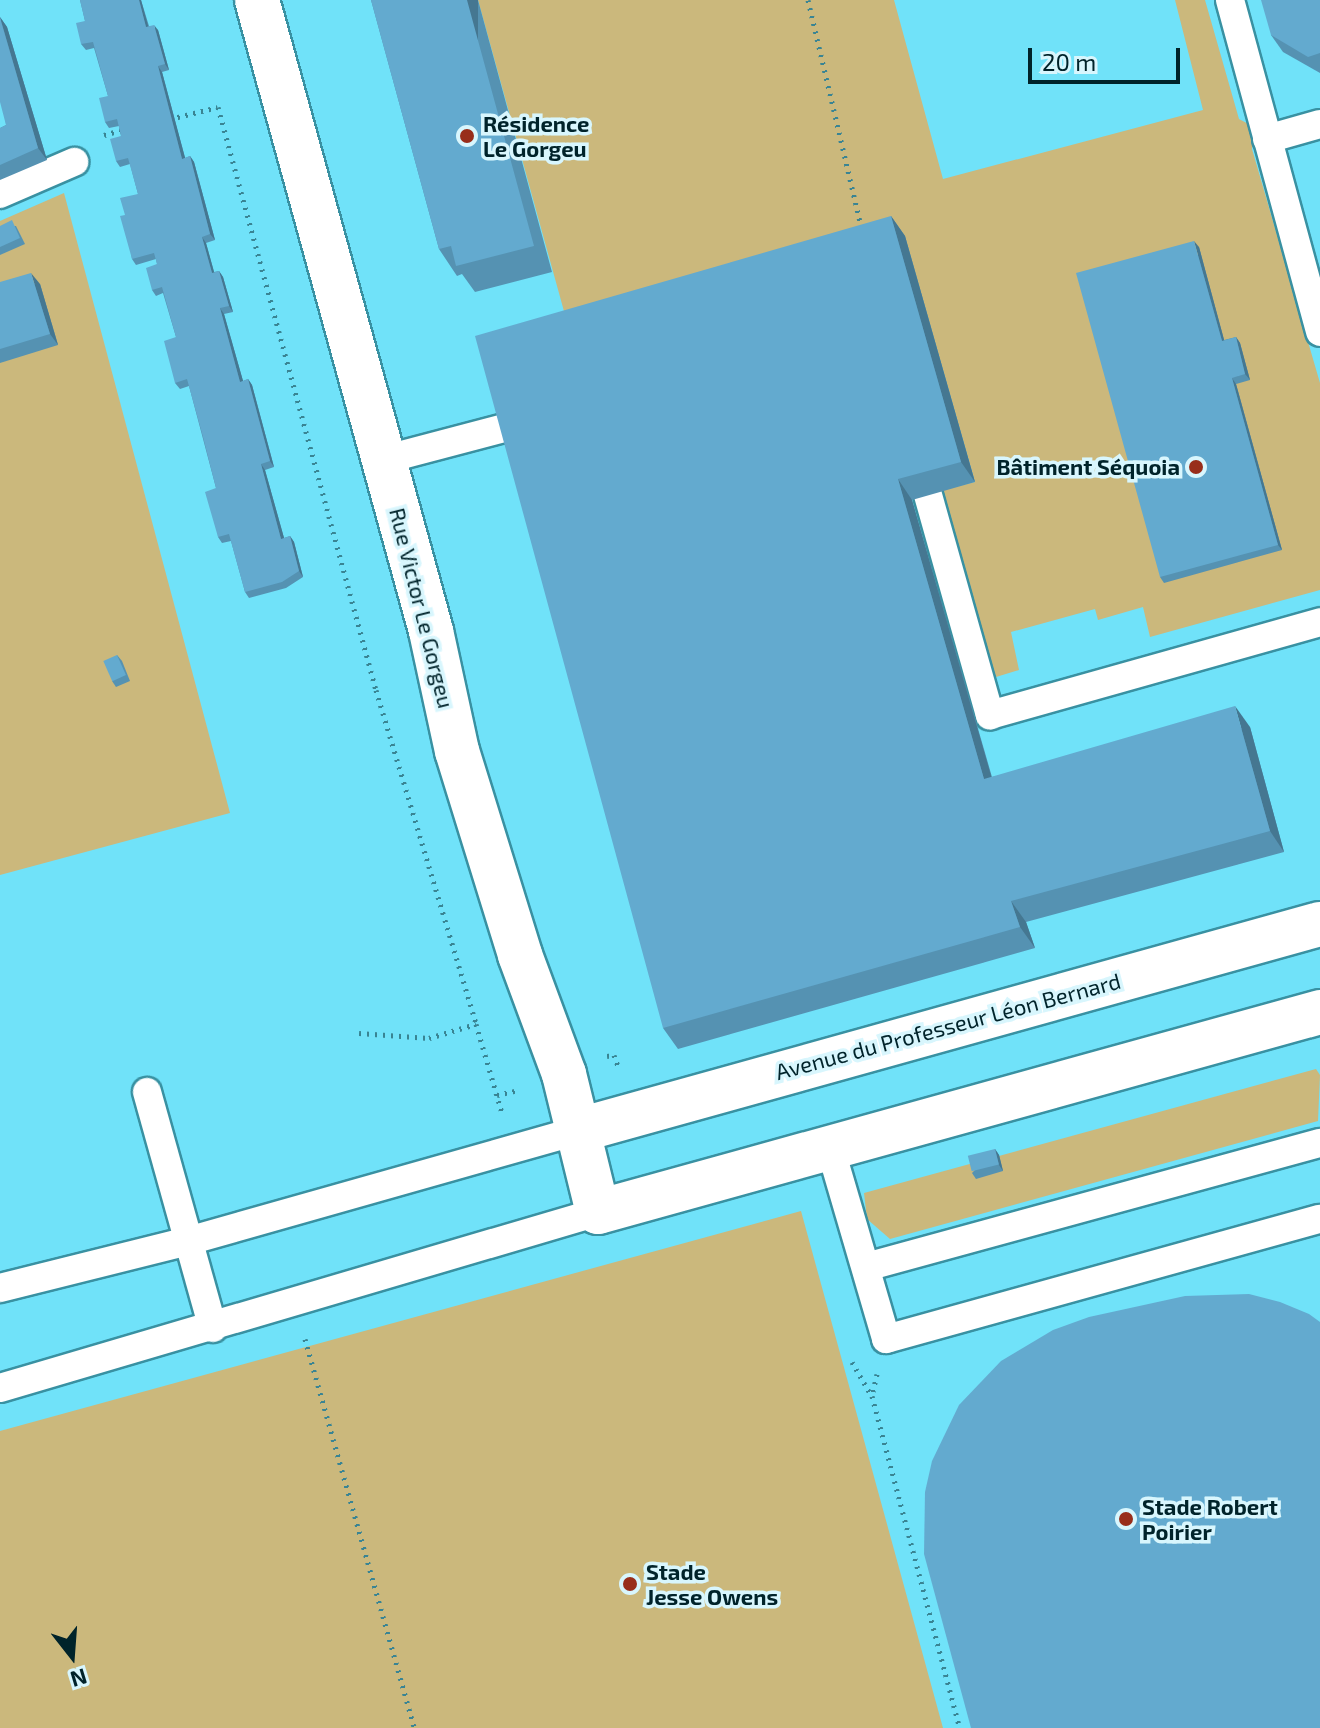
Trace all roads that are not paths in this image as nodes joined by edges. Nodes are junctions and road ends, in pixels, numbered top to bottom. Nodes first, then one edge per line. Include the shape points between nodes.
1 (257, 0) edge
2 (1230, 0) edge
3 (1320, 124) edge
4 (1267, 139) junction
5 (74, 162) dead end
6 (0, 194) edge
7 (1314, 286) edge
8 (1320, 332) edge
9 (508, 427) edge
10 (383, 460) junction
11 (928, 495) edge
12 (1320, 622) edge
13 (1320, 924) edge
14 (1320, 1012) edge
15 (147, 1092) dead end
16 (576, 1131) junction
17 (1320, 1143) edge
18 (830, 1147) junction
19 (598, 1212) junction
20 (1320, 1219) edge
21 (188, 1241) junction
22 (866, 1267) junction
23 (0, 1288) edge
24 (213, 1328) junction
25 (0, 1388) edge

1 - 10 street, Rue Victor Le Gorgeu
2 - 4 lane
3 - 4 lane
4 - 7 lane
5 - 6 lane
7 - 8 lane
9 - 10 lane
10 - 16 street, Rue Victor Le Gorgeu via 431,631 457,751 520,955 564,1074
11 - 12 lane via 990,715
13 - 16 street, Avenue du Professeur Léon Bernard
14 - 18 street
15 - 21 lane
16 - 19 street, Rue Victor Le Gorgeu
16 - 21 lane
17 - 22 lane
18 - 19 street
18 - 22 lane
19 - 24 lane
20 - 22 lane via 886,1339
21 - 23 lane
21 - 24 lane
24 - 25 lane

